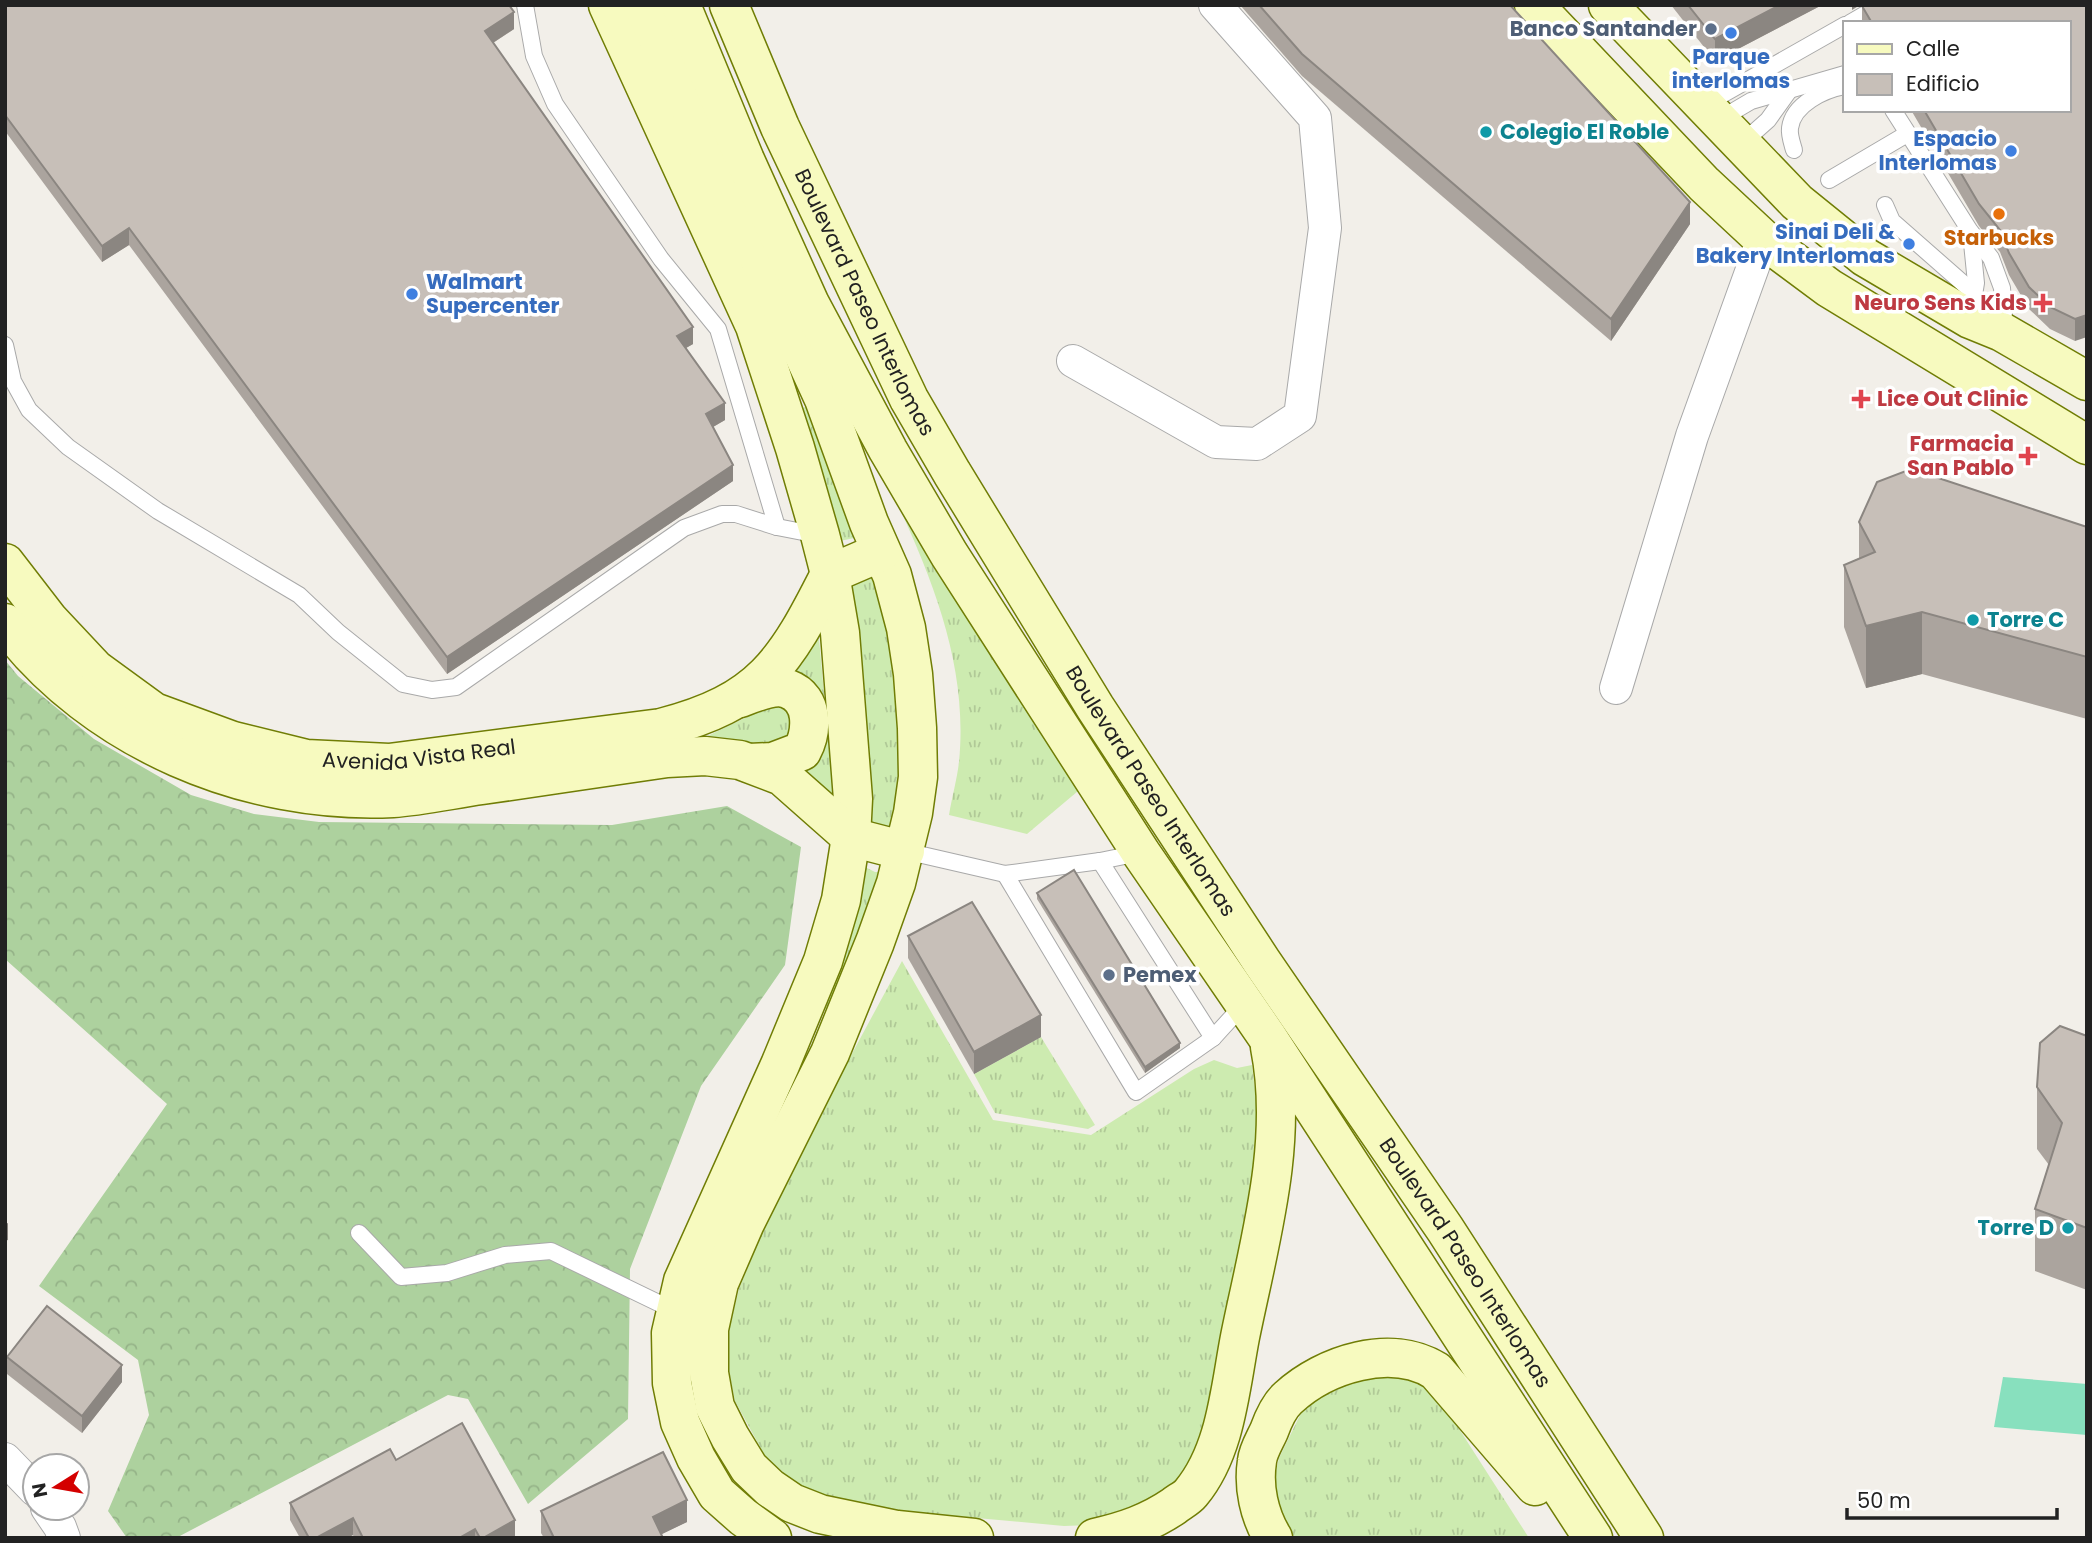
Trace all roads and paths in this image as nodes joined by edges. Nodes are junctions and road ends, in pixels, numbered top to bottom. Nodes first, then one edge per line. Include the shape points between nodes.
1 (525, 5) edge
2 (608, 5) edge
3 (643, 5) edge
4 (681, 5) edge
5 (729, 5) edge
6 (1215, 5) edge
7 (1534, 5) edge
8 (1881, 5) edge
9 (1625, 14) edge
10 (1853, 21) edge
11 (1843, 27) edge
12 (1843, 75) edge
13 (1843, 87) edge
14 (1788, 92) junction
15 (1894, 112) edge
16 (1720, 123) junction
17 (1907, 134) junction
18 (1794, 150) dead end
19 (1829, 180) dead end
20 (1885, 205) dead end
21 (1970, 231) junction
22 (1763, 239) junction
23 (1982, 315) junction
24 (5, 345) edge
25 (1073, 361) dead end
26 (2087, 381) edge
27 (2087, 445) edge
28 (777, 527) junction
29 (820, 536) junction
30 (881, 552) junction
31 (5, 563) edge
32 (830, 574) junction
33 (5, 624) edge
34 (1616, 688) dead end
35 (733, 701) junction
36 (749, 763) junction
37 (851, 837) junction
38 (905, 850) junction
39 (1141, 853) junction
40 (1100, 861) junction
41 (1005, 874) junction
42 (1244, 1003) junction
43 (1213, 1038) junction
44 (1268, 1038) junction
45 (359, 1233) dead end
46 (675, 1311) junction
47 (5, 1459) edge
48 (21, 1476) edge
49 (1619, 1501) junction
50 (57, 1522) edge
51 (64, 1538) edge
52 (772, 1538) edge
53 (974, 1538) edge
54 (1096, 1538) edge
55 (1273, 1538) edge
56 (1579, 1538) edge
57 (1593, 1538) edge
58 (1644, 1538) edge
59 (1653, 1538) edge

1 - 28 lane via 534,56 555,104 661,259 718,329
2 - 29 main road via 755,327
3 - 30 main road via 824,399
4 - 39 main road, Boulevard Paseo Interlomas via 810,304 888,450 949,554
5 - 49 main road, Boulevard Paseo Interlomas via 780,127 903,387 952,473 1095,707 1445,1229
6 - 25 street via 1315,118 1325,228 1300,416 1257,444 1216,442
7 - 22 main road via 1703,184
8 - 10 lane
9 - 16 main road
11 - 16 lane
12 - 14 lane
13 - 18 lane via 1802,105 1789,131
14 - 16 lane via 1751,101
14 - 16 lane via 1768,120
15 - 17 lane
16 - 23 main road via 1797,202 1865,257
17 - 19 lane
17 - 21 lane
20 - 23 lane via 1892,221
21 - 23 lane
21 - 23 lane via 1991,258 2002,288 2004,312
22 - 27 main road via 1829,288
22 - 34 street via 1692,436
23 - 26 main road
24 - 28 lane via 13,381 29,410 68,447 158,511 299,594 403,684 432,690 456,687 684,528 703,520 736,514
28 - 29 lane
29 - 32 main road
30 - 32 main road
30 - 38 main road via 892,575 913,674 918,776
31 - 35 main road, Avenida Vista Real via 95,669 154,712 233,741 306,759 389,763 661,728 696,719
32 - 35 main road, Avenida Vista Real via 780,661 769,675
32 - 37 main road via 852,758
33 - 36 main road, Avenida Vista Real via 25,650 82,702 139,740 221,775 300,795 393,798 667,758 705,756
35 - 36 main road via 770,689 788,689 807,709 810,731 802,751 773,762
36 - 37 main road, Avenida Vista Real via 782,776
37 - 38 main road
37 - 46 main road via 841,900 823,961 683,1282
38 - 41 lane
38 - 53 main road via 875,942 830,1053 719,1283 709,1329 709,1373 715,1407 749,1468 792,1503 820,1514 897,1530
39 - 40 lane
39 - 42 main road, Boulevard Paseo Interlomas
40 - 41 lane
40 - 43 lane
41 - 43 lane via 1136,1092
42 - 43 lane
42 - 44 main road, Boulevard Paseo Interlomas
44 - 54 main road via 1276,1116 1268,1202 1218,1448 1190,1494 1153,1520
44 - 57 main road, Boulevard Paseo Interlomas
45 - 46 lane via 401,1278 447,1273 505,1255 551,1251
46 - 52 main road via 672,1382 680,1422 717,1494
47 - 48 street
49 - 58 main road, Boulevard Paseo Interlomas
49 - 59 main road
50 - 51 street
55 - 56 main road via 1256,1493 1257,1458 1286,1399 1323,1374 1387,1357 1420,1361 1436,1371

